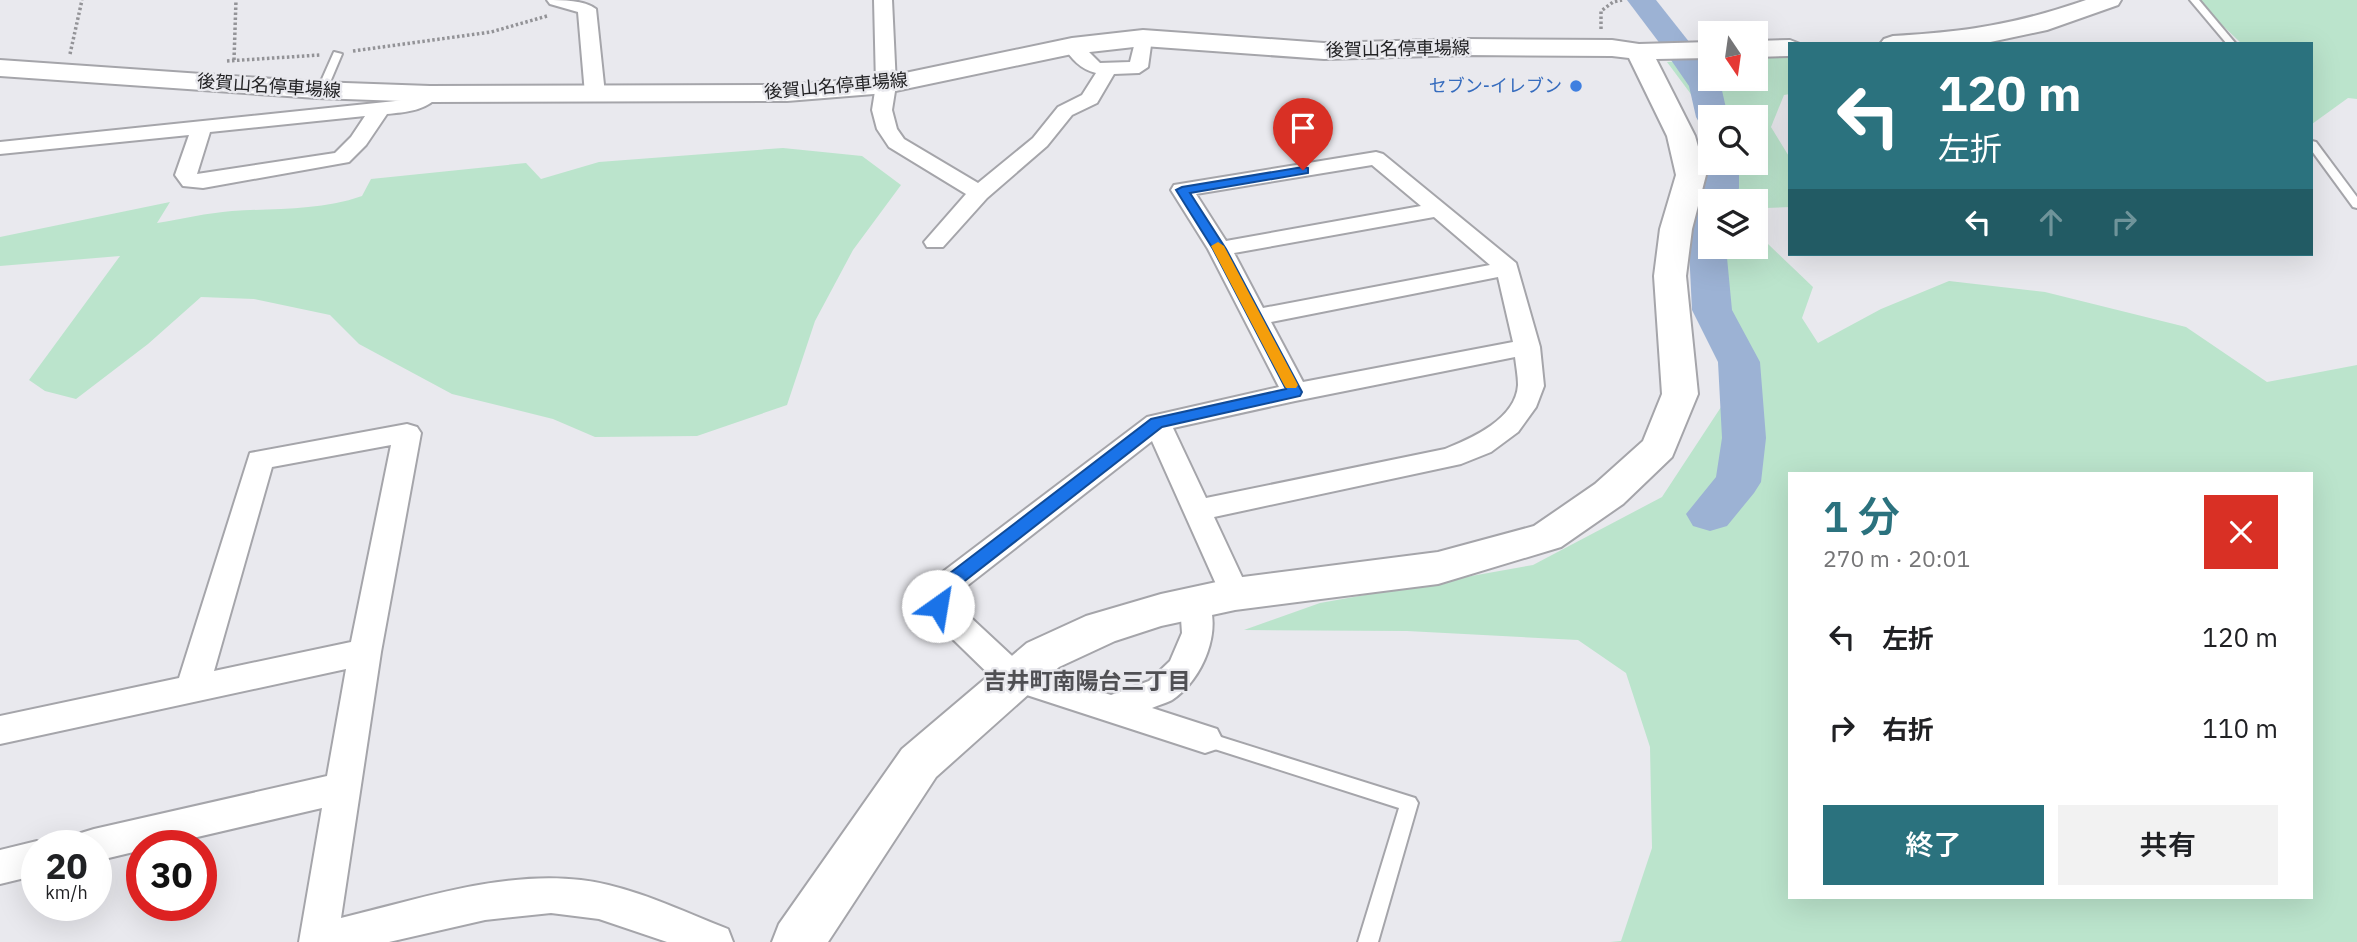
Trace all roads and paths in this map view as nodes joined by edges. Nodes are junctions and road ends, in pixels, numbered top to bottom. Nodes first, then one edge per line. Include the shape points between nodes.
1 (82, 0) edge
2 (236, 0) edge
3 (556, 0) edge
4 (883, 0) edge
5 (1622, 0) edge
6 (2109, 0) edge
7 (2194, 0) edge
8 (1143, 38) junction
9 (1927, 42) edge
10 (2230, 42) edge
11 (1072, 47) junction
12 (1788, 48) edge
13 (1768, 49) edge
14 (1625, 50) junction
15 (1698, 50) edge
16 (337, 54) dead end
17 (234, 60) dead end
18 (0, 68) edge
19 (1108, 68) junction
20 (65, 72) junction
21 (886, 85) junction
22 (317, 90) junction
23 (430, 93) junction
24 (595, 93) junction
25 (380, 108) junction
26 (270, 120) junction
27 (202, 127) junction
28 (2313, 145) edge
29 (0, 148) edge
30 (979, 193) junction
31 (2357, 205) edge
32 (1437, 210) junction
33 (935, 242) dead end
34 (1220, 249) junction
35 (1508, 268) junction
36 (1257, 317) junction
37 (1527, 347) junction
38 (1295, 392) junction
39 (1157, 423) junction
40 (1199, 510) junction
41 (1235, 594) junction
42 (1195, 604) junction
43 (365, 652) junction
44 (1014, 678) junction
45 (193, 687) junction
46 (1113, 709) junction
47 (0, 730) edge
48 (1205, 738) joint
49 (344, 788) junction
50 (112, 841) edge
51 (21, 862) edge
52 (0, 867) edge
53 (666, 934) edge
54 (319, 942) edge
55 (714, 942) edge
56 (798, 942) edge
57 (1368, 942) edge

1 - 20 path
2 - 17 path
3 - 24 street via 587,9
4 - 21 street
5 - 14 path via 1601,11 1601,28
6 - 9 main road via 2038,25
7 - 10 lane
8 - 11 main road, 後賀山名停車場線
8 - 14 main road, 後賀山名停車場線 via 1324,51 1467,47
8 - 19 street via 1139,67
11 - 19 street via 1092,68
11 - 21 main road, 後賀山名停車場線
12 - 13 main road
14 - 15 main road, 後賀山名停車場線
14 - 41 main road via 1681,136 1691,175 1676,229 1670,276 1680,394 1659,448 1609,494 1547,537 1438,568
16 - 22 lane
18 - 20 main road, 後賀山名停車場線
19 - 30 street via 1090,99 1066,111 1040,142
20 - 22 main road, 後賀山名停車場線
21 - 24 main road, 後賀山名停車場線 via 787,93
21 - 30 street via 882,110 896,143
22 - 23 main road, 後賀山名停車場線
22 - 26 street
23 - 24 main road, 後賀山名停車場線
23 - 25 street via 421,102
25 - 26 street
25 - 27 street via 342,159 191,181 186,175
26 - 27 street
27 - 29 street
28 - 31 lane
30 - 33 street
32 - 34 street
32 - 34 street via 1376,158 1182,190
32 - 35 street
34 - 36 street
35 - 36 street
35 - 37 street
36 - 38 street
37 - 38 street
37 - 40 street via 1531,386 1527,401 1508,426 1481,445 1451,457
38 - 39 street
39 - 40 street
39 - 44 street via 939,591 938,606
40 - 41 street
41 - 42 main road
42 - 44 main road via 1101,628 1043,655
42 - 46 street via 1198,633 1182,669 1161,690
43 - 45 street
43 - 45 street via 407,433 260,460
43 - 49 street
44 - 46 street
44 - 56 main road via 919,763
45 - 47 street
46 - 48 street
48 - 57 lane via 1409,803
49 - 50 street
49 - 54 street
51 - 52 street
53 - 54 street via 621,906 581,898 524,897
53 - 55 street

